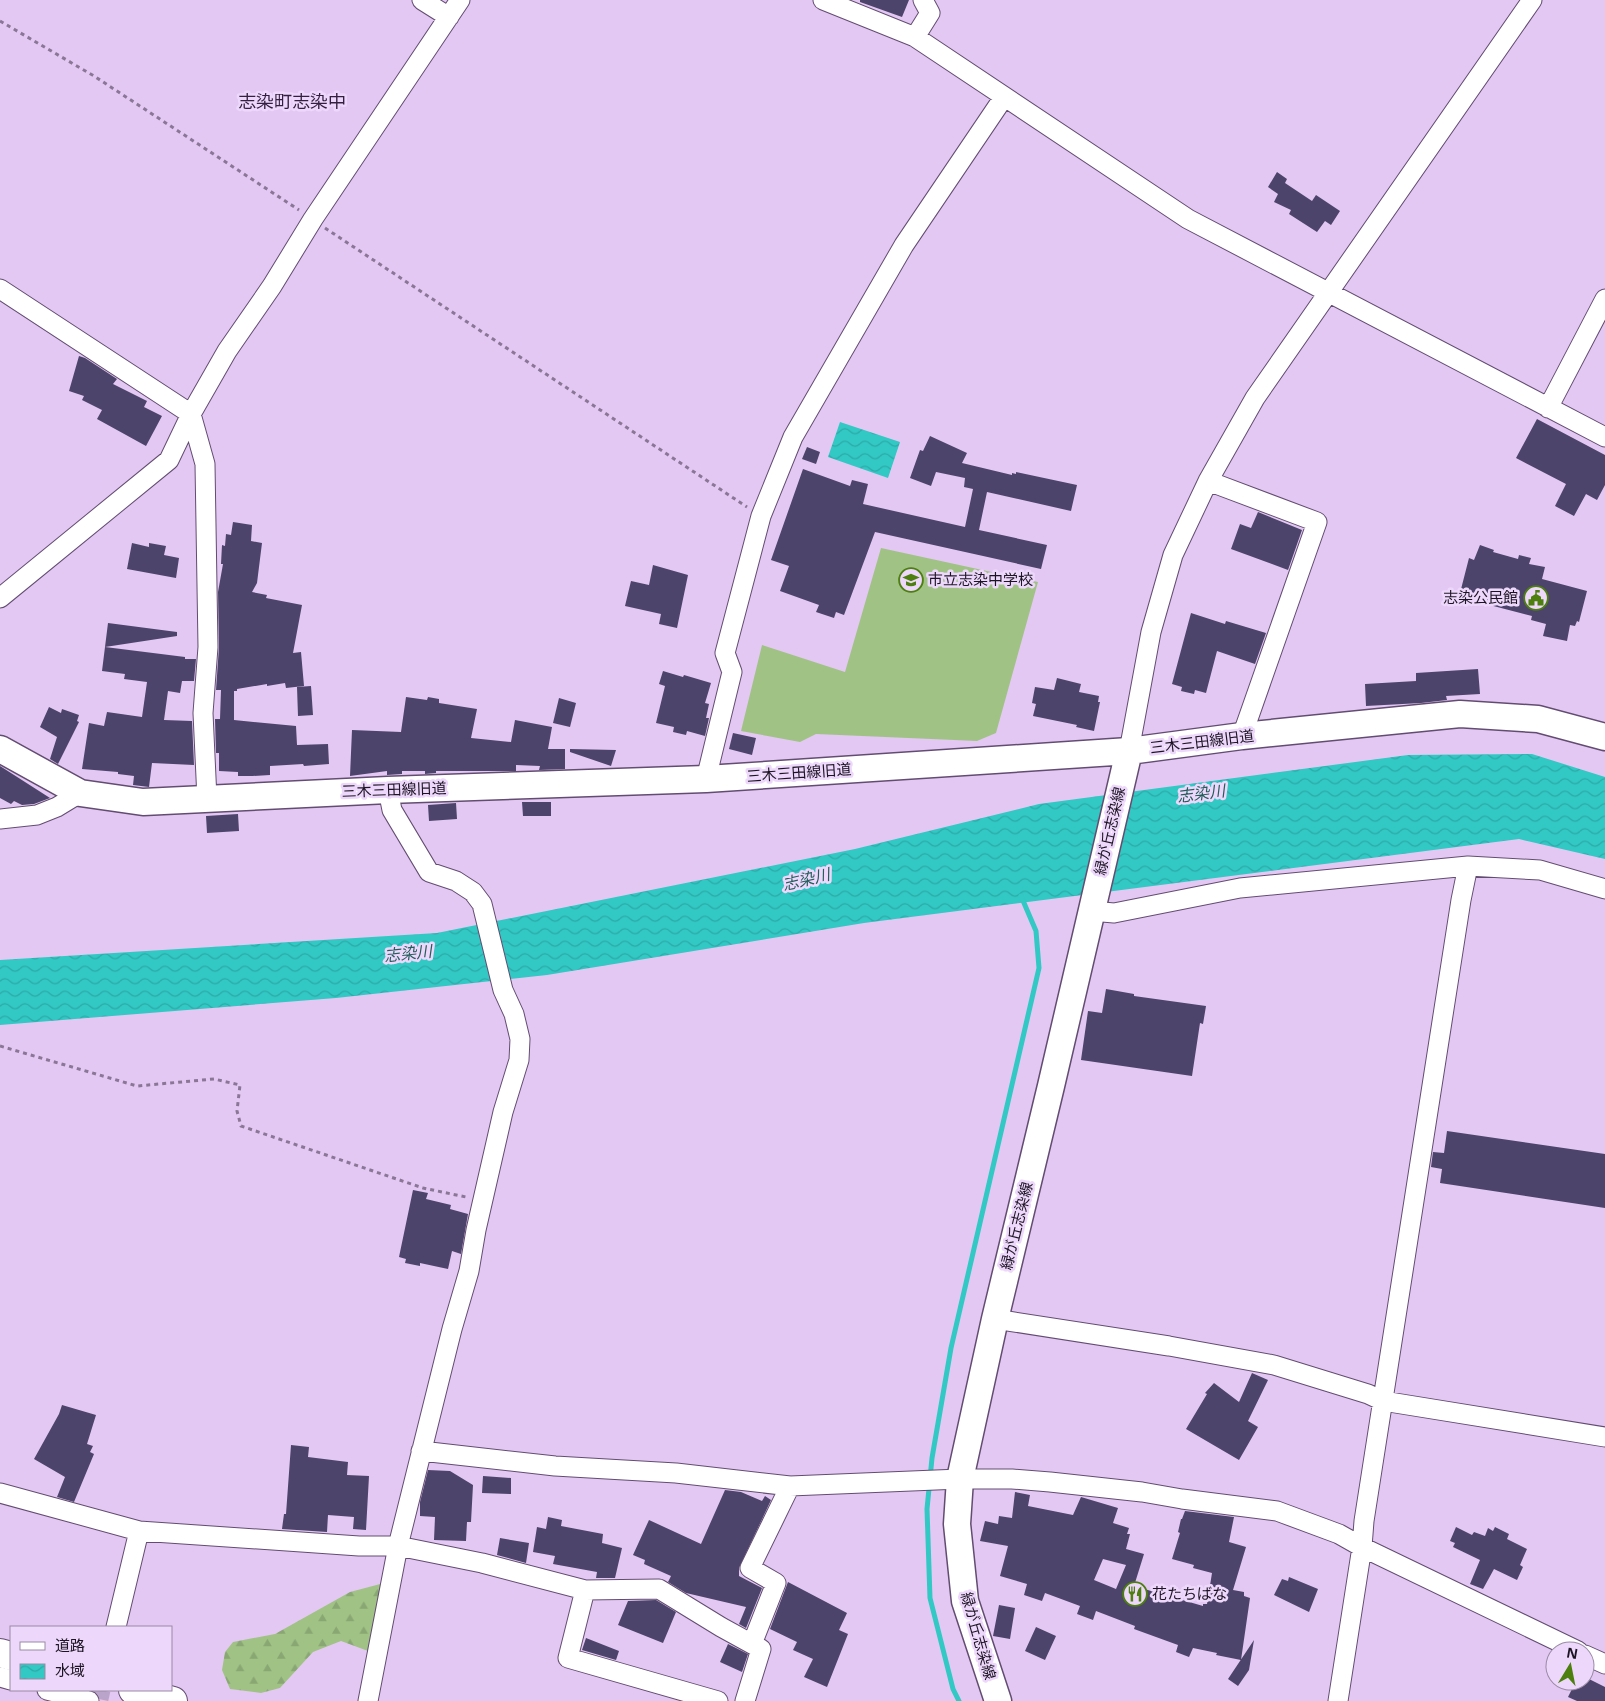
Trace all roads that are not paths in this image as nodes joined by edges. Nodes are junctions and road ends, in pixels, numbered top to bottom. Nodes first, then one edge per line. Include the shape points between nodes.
1 (422, 0) edge
2 (460, 0) edge
3 (823, 0) edge
4 (1532, 0) edge
5 (930, 4) edge
6 (449, 17) junction
7 (915, 37) junction
8 (1004, 96) junction
9 (0, 288) edge
10 (1328, 292) junction
11 (1605, 299) edge
12 (1548, 408) junction
13 (191, 414) junction
14 (1605, 438) edge
15 (1208, 482) junction
16 (0, 598) edge
17 (1242, 736) junction
18 (1605, 737) edge
19 (0, 749) edge
20 (1128, 751) junction
21 (706, 778) junction
22 (388, 790) junction
23 (80, 793) junction
24 (207, 798) junction
25 (0, 819) edge
26 (1468, 866) junction
27 (1605, 889) edge
28 (1091, 911) junction
29 (994, 1319) junction
30 (1383, 1401) junction
31 (1605, 1437) edge
32 (422, 1451) junction
33 (960, 1479) junction
34 (790, 1486) junction
35 (0, 1493) edge
36 (139, 1531) junction
37 (398, 1546) junction
38 (1362, 1547) junction
39 (585, 1590) junction
40 (116, 1626) edge
41 (1557, 1641) edge
42 (752, 1644) junction
43 (52, 1691) edge
44 (137, 1691) edge
45 (95, 1700) edge
46 (173, 1701) edge
47 (368, 1701) edge
48 (718, 1701) edge
49 (745, 1701) edge
50 (998, 1701) edge
51 (1338, 1701) edge

1 - 6 street
2 - 6 street
3 - 7 street
4 - 10 street
5 - 7 street
6 - 13 street via 227,351
7 - 8 street
8 - 10 street via 1188,219
8 - 21 street via 904,244 793,437 761,516 725,653 732,672
9 - 13 street
10 - 12 street
10 - 15 street via 1255,398
11 - 12 street
12 - 14 street
13 - 16 street via 169,460
13 - 24 street via 205,464 208,646 203,713
15 - 17 street via 1317,522
15 - 20 street via 1171,564 1151,632
17 - 18 street, 三木三田線旧道 via 1460,714 1538,719
17 - 20 street, 三木三田線旧道
19 - 23 street, 三木三田線旧道
20 - 21 street, 三木三田線旧道
20 - 28 street, 緑が丘志染線
21 - 22 street, 三木三田線旧道
22 - 24 street, 三木三田線旧道
22 - 32 street via 392,810 429,872 456,881 473,892 482,904 503,990 514,1014 520,1039 519,1060 503,1112 469,1270
23 - 24 street, 三木三田線旧道 via 142,802
23 - 25 street via 37,815
26 - 27 street via 1540,870
26 - 28 street via 1240,888 1114,913
26 - 30 street
28 - 29 street, 緑が丘志染線
29 - 30 street via 1274,1365
29 - 33 street, 緑が丘志染線
30 - 31 street
30 - 38 street
32 - 34 street
32 - 37 street
33 - 34 street
33 - 38 street via 1050,1482 1277,1511 1339,1534
33 - 50 street, 緑が丘志染線 via 956,1524 965,1600
34 - 42 street via 750,1568 776,1583
35 - 36 street
36 - 37 street
36 - 40 street
37 - 39 street via 482,1563
37 - 47 street
38 - 41 street
38 - 51 street
39 - 42 street via 658,1589
39 - 48 street via 568,1658
42 - 49 street via 761,1649
43 - 45 street
44 - 46 main road

